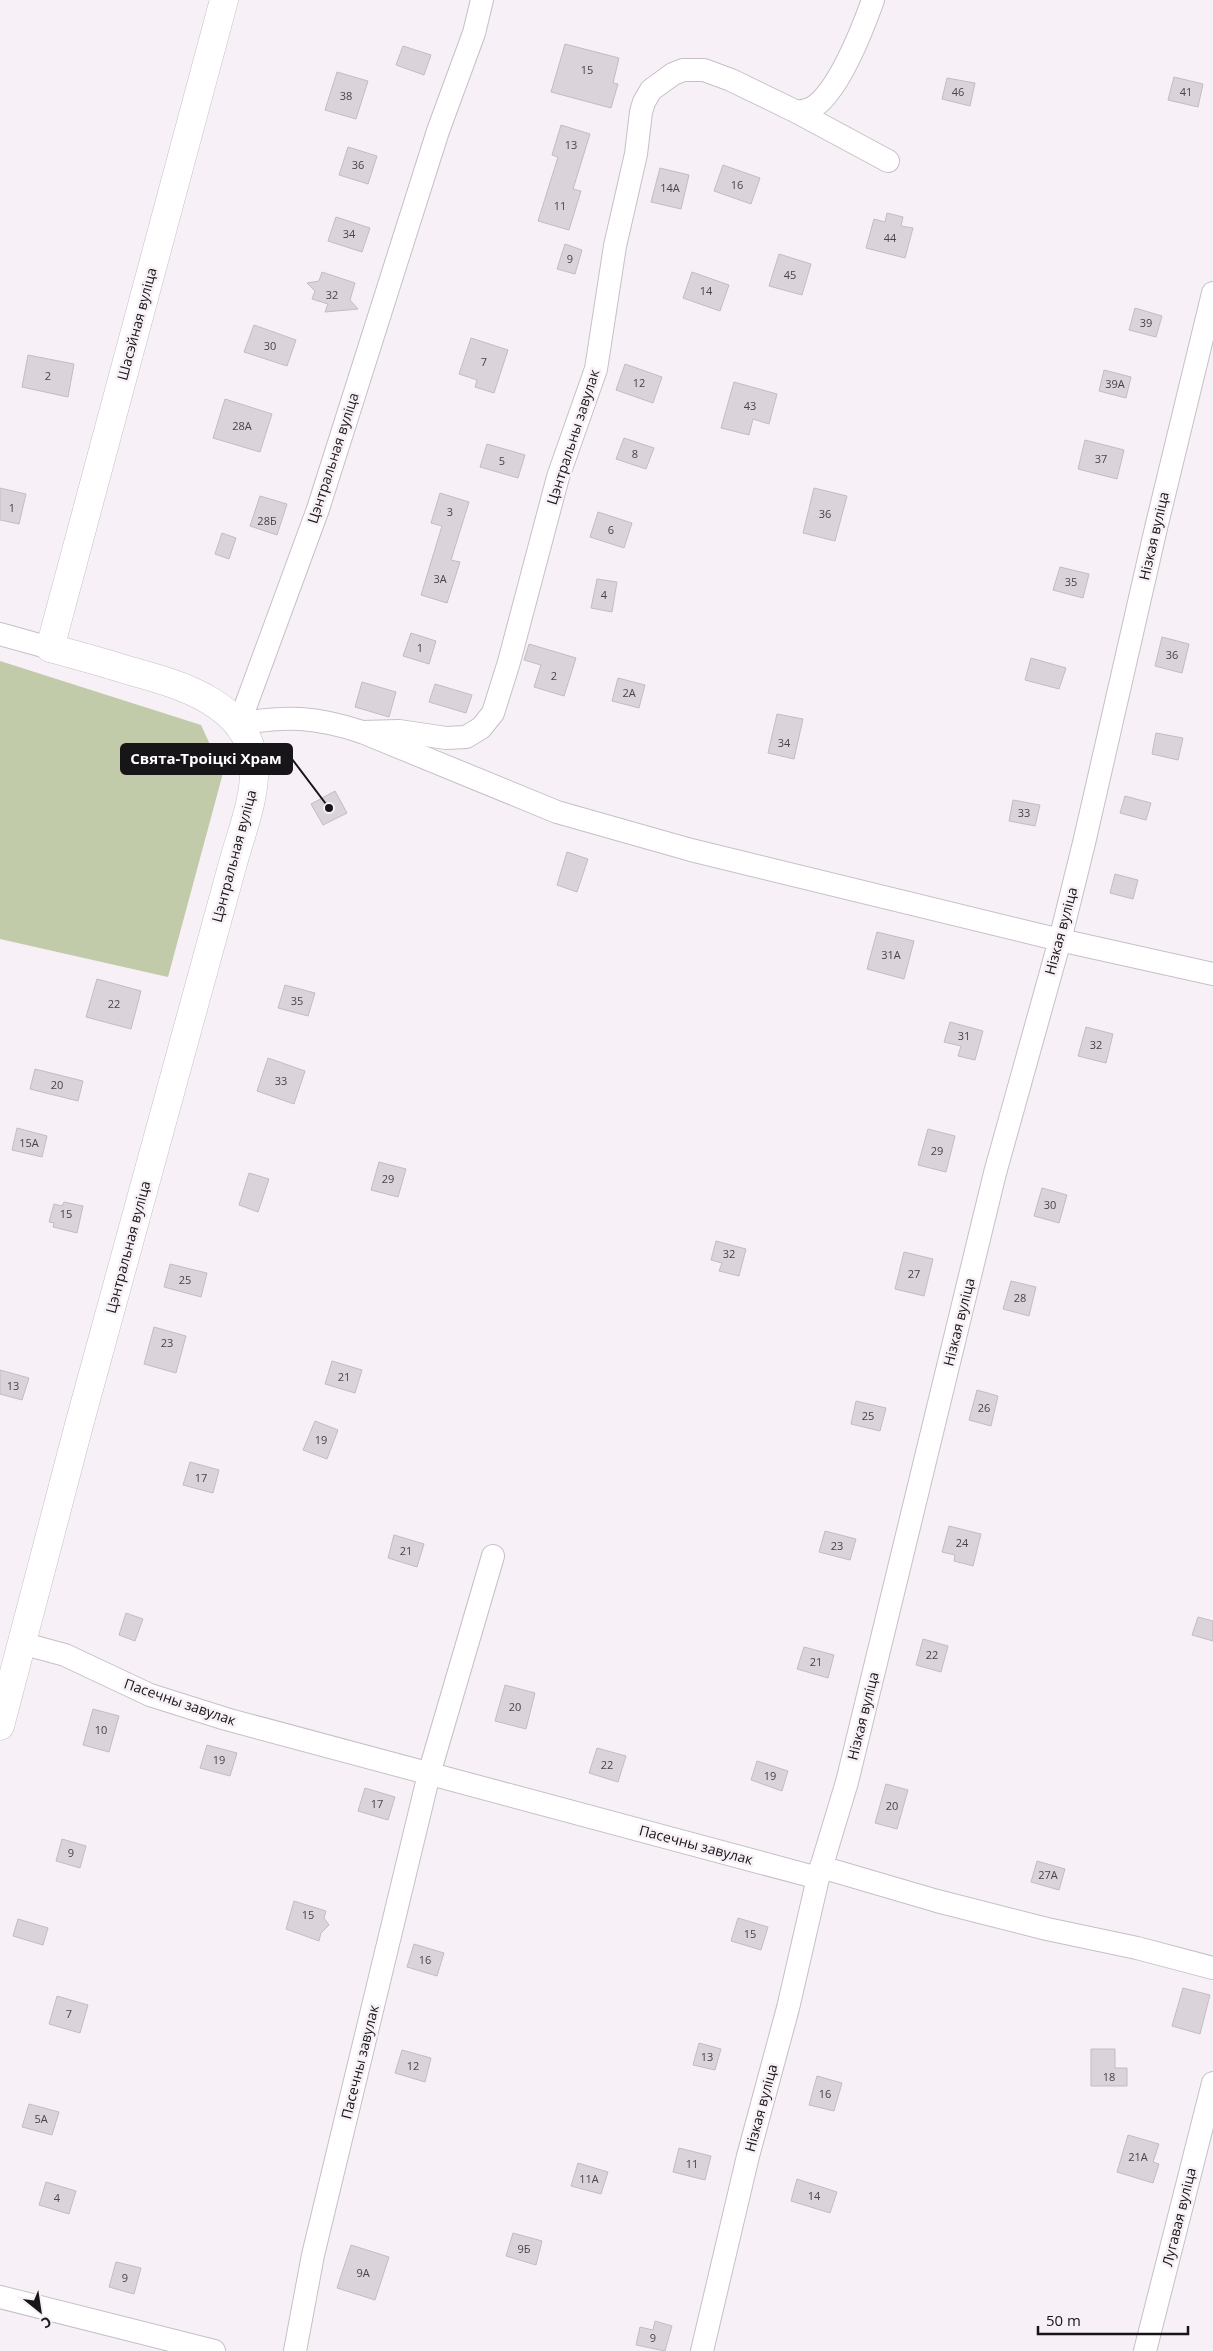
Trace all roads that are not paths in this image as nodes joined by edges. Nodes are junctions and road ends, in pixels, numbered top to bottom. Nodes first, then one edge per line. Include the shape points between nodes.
1 (224, 0) edge
2 (482, 0) edge
3 (873, 0) edge
4 (797, 112) junction
5 (888, 161) dead end
6 (1213, 293) edge
7 (0, 634) edge
8 (50, 648) junction
9 (239, 724) junction
10 (362, 732) junction
11 (1060, 940) junction
12 (1213, 974) edge
13 (493, 1556) dead end
14 (21, 1643) junction
15 (0, 1726) edge
16 (429, 1774) junction
17 (820, 1872) junction
18 (1213, 1968) edge
19 (1213, 2083) edge
20 (0, 2297) edge
21 (214, 2351) edge
22 (295, 2351) edge
23 (702, 2351) edge
24 (1145, 2351) edge

1 - 8 main road, Шасэйная вуліца
2 - 9 street, Цэнтральная вуліца via 474,33 438,130 318,509
3 - 4 street via 850,54 830,90 816,106
4 - 5 street
4 - 10 street, Цэнтральны завулак via 731,80 694,69 673,74 647,95 642,106 596,369 558,477 493,713 482,728 466,737 446,738 399,731
6 - 11 street, Нізкая вуліца
7 - 8 street
8 - 9 main road via 186,689 220,707
9 - 10 street via 303,718 336,723
9 - 14 main road, Цэнтральная вуліца via 253,758 253,787
10 - 11 street via 557,812 691,850
11 - 12 street
11 - 17 street, Нізкая вуліца via 994,1173 847,1782
13 - 16 street, Пасечны завулак
14 - 15 main road, Цэнтральная вуліца
14 - 16 street, Пасечны завулак via 65,1655 150,1695
16 - 17 street, Пасечны завулак
16 - 22 street, Пасечны завулак via 313,2255
17 - 18 street, Пасечны завулак
17 - 23 street, Нізкая вуліца
19 - 24 street, Лугавая вуліца
20 - 21 street

